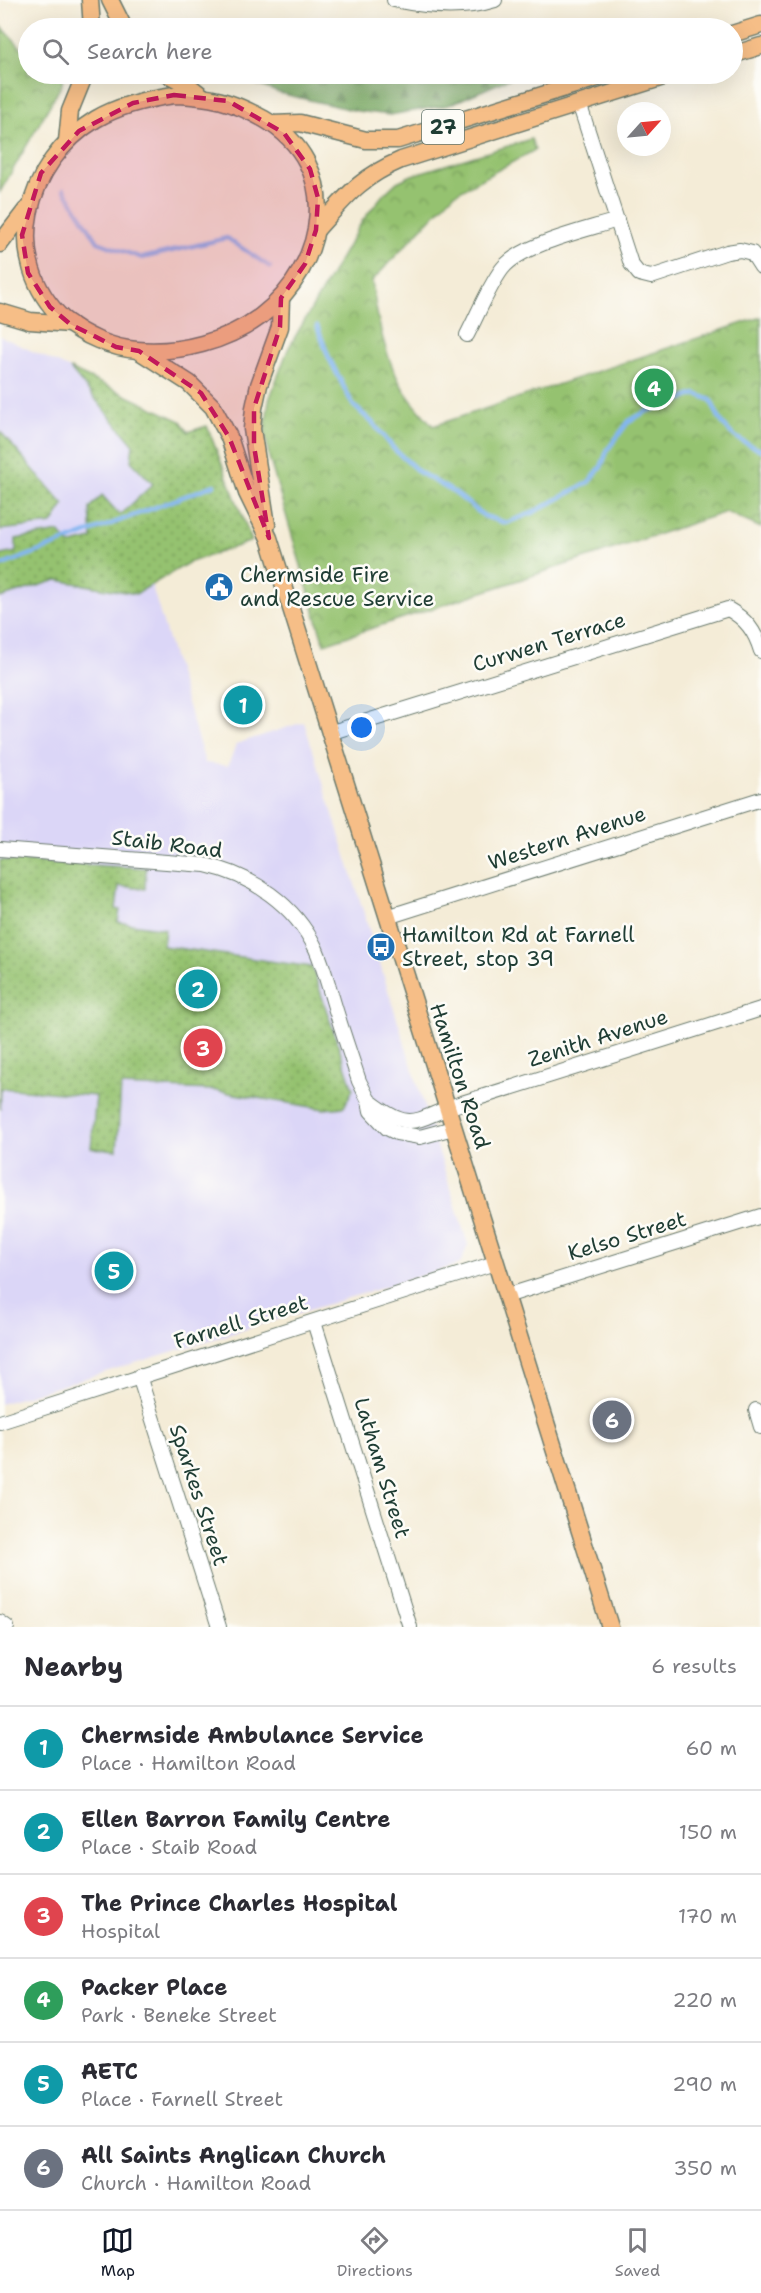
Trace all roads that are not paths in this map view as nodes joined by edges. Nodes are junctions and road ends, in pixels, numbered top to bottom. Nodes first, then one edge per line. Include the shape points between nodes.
1 (90, 0) edge
2 (110, 0) edge
3 (394, 0) edge
4 (495, 0) edge
5 (91, 18) edge
6 (119, 18) edge
7 (761, 25) edge
8 (743, 31) edge
9 (761, 46) edge
10 (743, 52) edge
11 (81, 84) edge
12 (186, 84) edge
13 (578, 84) edge
14 (642, 84) edge
15 (202, 96) junction
16 (579, 104) junction
17 (272, 124) junction
18 (67, 141) junction
19 (27, 210) junction
20 (617, 220) junction
21 (316, 230) junction
22 (0, 244) edge
23 (761, 267) edge
24 (281, 298) junction
25 (0, 312) edge
26 (70, 324) junction
27 (467, 335) dead end
28 (139, 351) junction
29 (269, 538) junction
30 (761, 651) edge
31 (329, 733) junction
32 (761, 799) edge
33 (0, 849) edge
34 (387, 917) junction
35 (761, 1009) edge
36 (369, 1101) junction
37 (447, 1108) junction
38 (453, 1128) junction
39 (761, 1216) edge
40 (495, 1263) junction
41 (506, 1296) junction
42 (314, 1322) junction
43 (139, 1376) junction
44 (756, 1410) dead end
45 (0, 1422) edge
46 (761, 1426) edge
47 (0, 1622) edge
48 (7, 1627) edge
49 (219, 1627) edge
50 (410, 1627) edge
51 (610, 1627) edge

1 - 5 main road
2 - 6 main road
3 - 4 street via 423,6 478,6
7 - 8 main road
9 - 10 main road
11 - 18 main road via 70,111
12 - 15 main road
13 - 17 main road, 27 via 398,140 366,140 300,123
14 - 16 main road, 27
15 - 17 main road via 238,105
15 - 18 main road via 174,95 133,103 97,119
16 - 20 street
16 - 21 main road, 27 via 421,153 378,171 346,195
17 - 21 main road via 294,143 310,170 318,198
18 - 19 main road via 41,173
19 - 22 main road
19 - 26 main road via 22,248 28,273 50,307
20 - 23 street via 631,264 639,274 651,277 740,250 752,253
20 - 27 street via 518,255 503,268
21 - 24 main road, 27 via 305,264
24 - 28 main road, 27 via 260,317 214,340 178,349
24 - 29 main road, Hamilton Road via 280,327 259,385 252,429
25 - 26 main road, 27 via 30,321
26 - 28 main road, 27 via 116,347
28 - 29 main road, Hamilton Road via 189,383 213,407
29 - 31 main road, Hamilton Road
30 - 31 street, Curwen Terrace via 744,617 728,609
31 - 34 main road, Hamilton Road
32 - 34 street, Western Avenue
33 - 36 street, Staib Road via 199,864 256,884 281,902 309,936
34 - 37 main road, Hamilton Road
35 - 37 street, Zenith Avenue
36 - 37 street via 402,1121 419,1120
36 - 38 street, Staib Road via 378,1119 397,1133 420,1137
37 - 38 main road, Hamilton Road
38 - 40 main road, Hamilton Road
39 - 41 street, Kelso Street
40 - 41 main road, Hamilton Road
40 - 42 street, Farnell Street
41 - 51 main road, Hamilton Road
42 - 43 street, Farnell Street
42 - 50 street, Latham Street
43 - 45 street, Farnell Street
43 - 49 street, Sparkes Street
44 - 46 street
47 - 48 street

